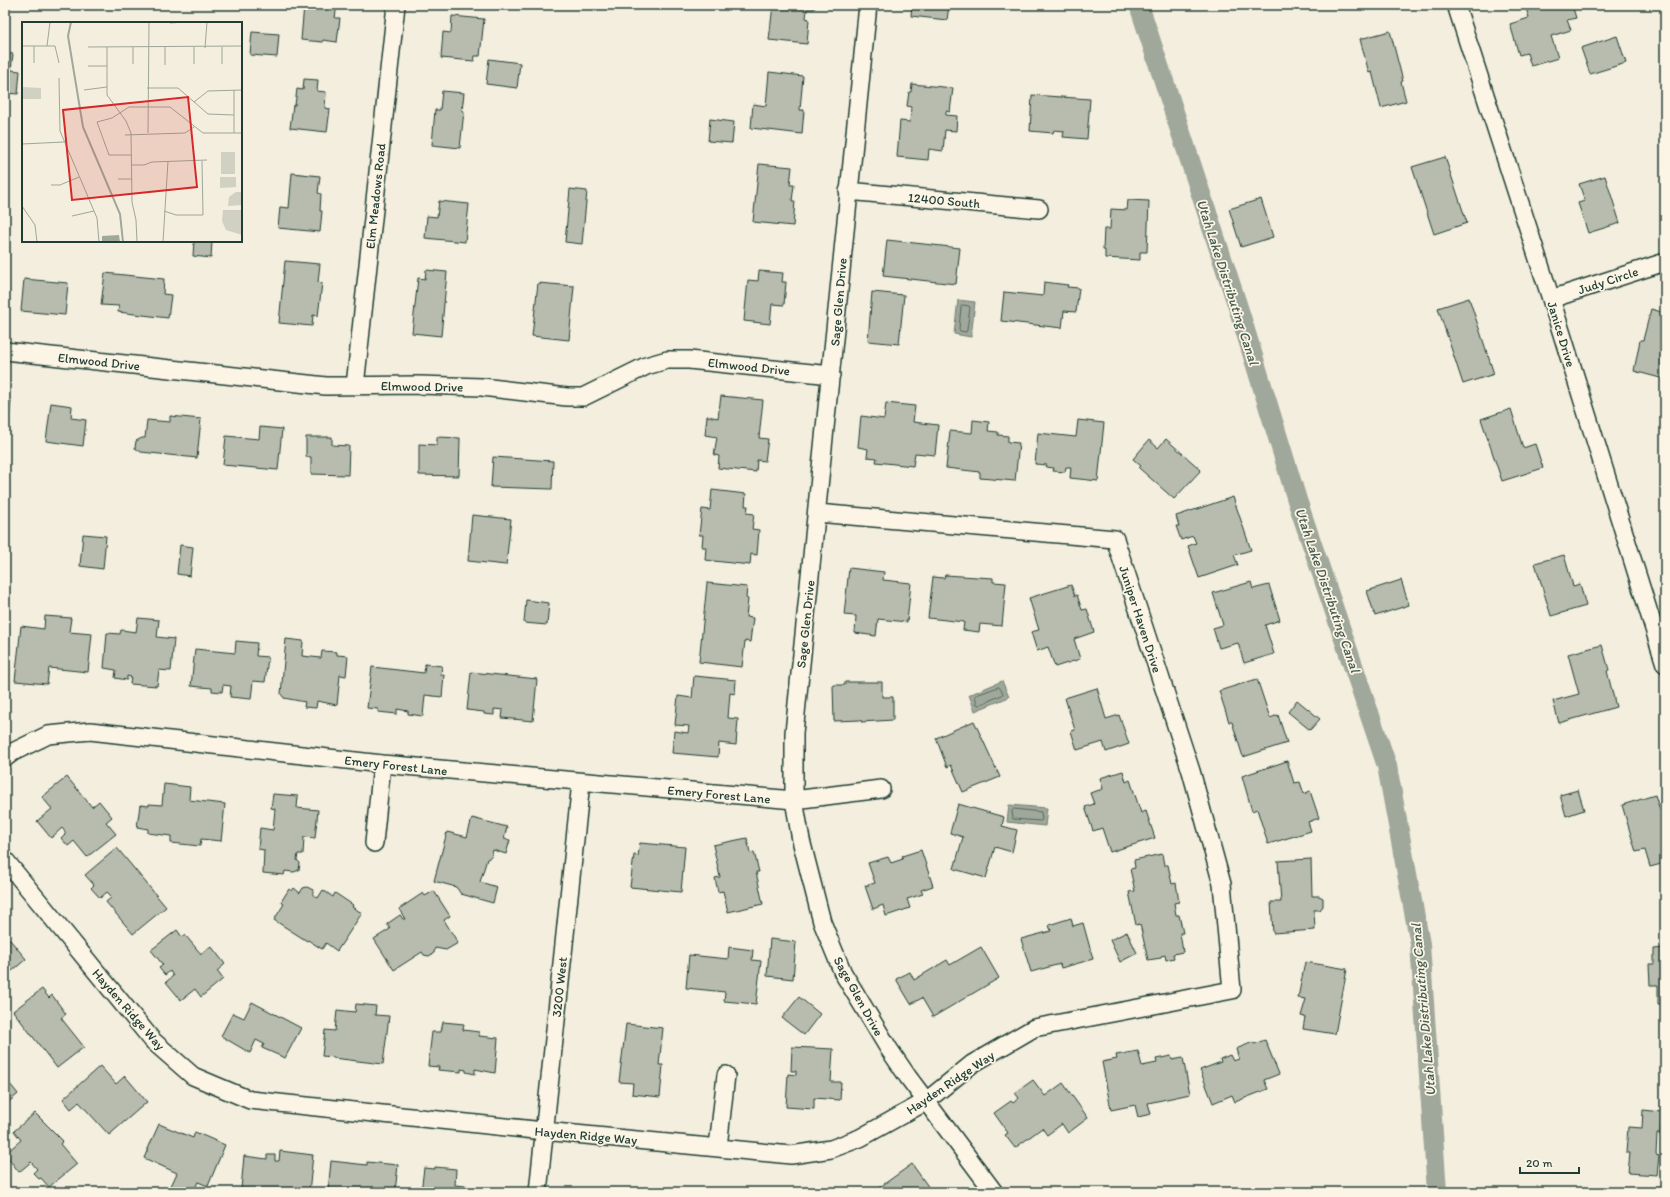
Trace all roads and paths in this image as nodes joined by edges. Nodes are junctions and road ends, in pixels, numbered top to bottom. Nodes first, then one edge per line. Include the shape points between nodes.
1 (396, 5) edge
2 (868, 5) edge
3 (1456, 5) edge
4 (848, 191) junction
5 (1040, 209) dead end
6 (1665, 262) edge
7 (1552, 299) junction
8 (5, 351) edge
9 (831, 375) junction
10 (355, 386) junction
11 (816, 513) junction
12 (1665, 664) edge
13 (5, 758) edge
14 (382, 764) junction
15 (581, 782) junction
16 (881, 789) dead end
17 (794, 800) junction
18 (374, 842) dead end
19 (5, 860) edge
20 (1232, 990) joint
21 (726, 1075) dead end
22 (925, 1102) junction
23 (544, 1131) junction
24 (718, 1147) junction
25 (538, 1192) edge
26 (994, 1192) edge

1 - 10 street, Elm Meadows Road
2 - 4 street, Sage Glen Drive
3 - 7 street, Janice Drive
4 - 5 street, 12400 South
4 - 9 street, Sage Glen Drive
6 - 7 street, Judy Circle
7 - 12 street, Janice Drive
8 - 10 street, Elmwood Drive via 326,386
9 - 10 street, Elmwood Drive via 689,360 667,360 646,366 583,397 482,387
9 - 11 street, Sage Glen Drive
11 - 17 street, Sage Glen Drive via 794,734
11 - 20 street, Juniper Haven Drive via 1115,539 1191,771 1222,884
13 - 14 street, Emery Forest Lane via 48,735 90,731
14 - 15 street, Emery Forest Lane
14 - 18 street
15 - 17 street, Emery Forest Lane
15 - 23 street, 3200 West
16 - 17 street, Emery Forest Lane
17 - 22 street, Sage Glen Drive via 801,840 822,922 844,973 889,1049
19 - 23 street, Hayden Ridge Way via 153,1041 193,1076 250,1100
20 - 22 street, Hayden Ridge Way via 1034,1028 972,1064
21 - 24 street
22 - 24 street, Hayden Ridge Way via 860,1138 831,1149 791,1155
22 - 26 street, Sage Glen Drive
23 - 24 street, Hayden Ridge Way
23 - 25 street, 3200 West

